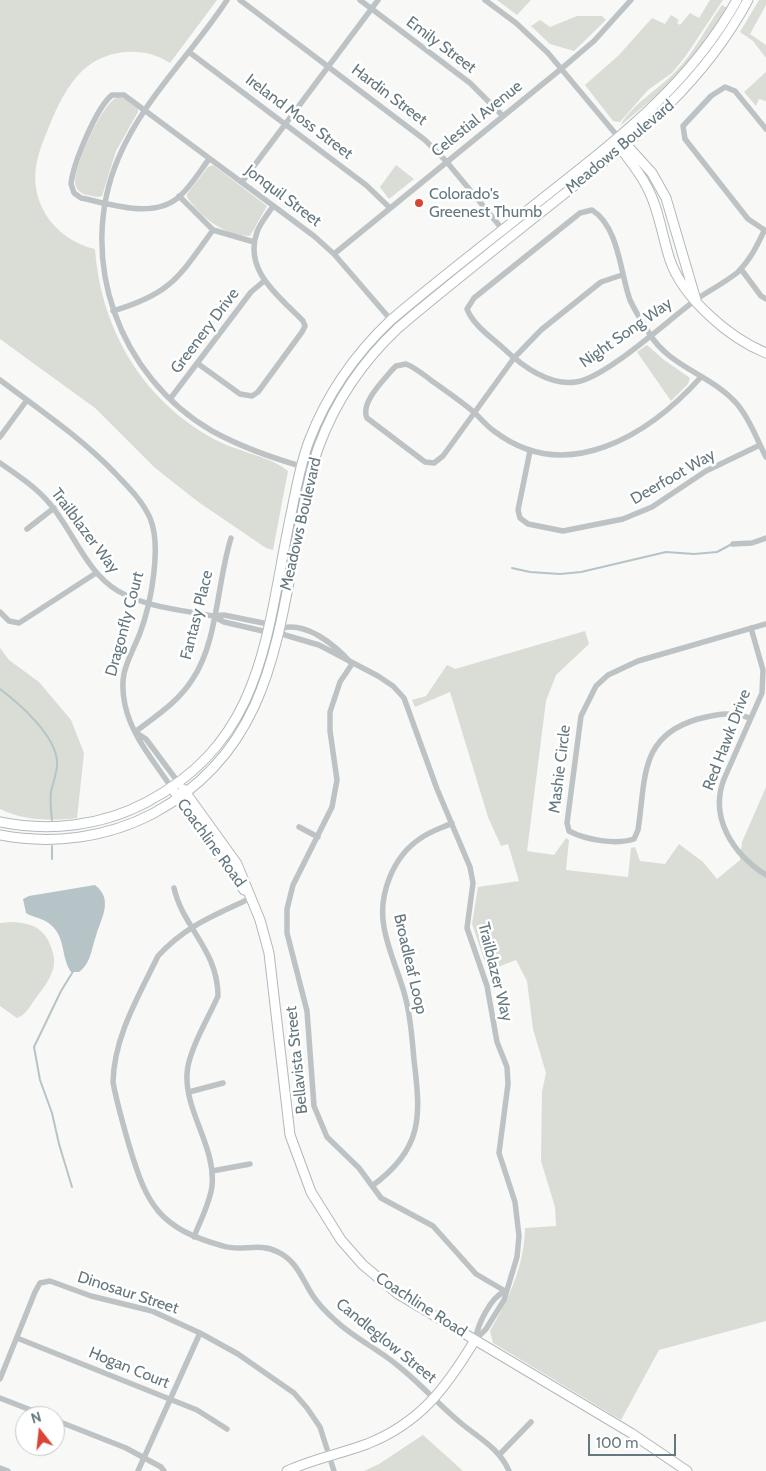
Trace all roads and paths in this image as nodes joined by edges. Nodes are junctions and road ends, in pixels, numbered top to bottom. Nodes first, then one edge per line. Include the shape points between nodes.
1 (227, 0) edge
2 (240, 0) edge
3 (360, 0) edge
4 (378, 0) edge
5 (485, 0) edge
6 (631, 0) edge
7 (737, 0) edge
8 (748, 0) edge
9 (372, 9) junction
10 (189, 52) junction
11 (329, 67) junction
12 (561, 70) junction
13 (145, 110) junction
14 (503, 116) junction
15 (285, 124) junction
16 (766, 129) edge
17 (618, 138) junction
18 (624, 147) junction
19 (210, 159) junction
20 (446, 161) junction
21 (242, 182) junction
22 (179, 196) junction
23 (106, 203) junction
24 (273, 206) junction
25 (389, 207) junction
26 (213, 230) junction
27 (503, 230) junction
28 (765, 231) edge
29 (254, 242) junction
30 (334, 254) junction
31 (740, 269) junction
32 (622, 275) junction
33 (264, 281) junction
34 (766, 299) edge
35 (696, 300) junction
36 (113, 311) junction
37 (391, 320) junction
38 (650, 335) junction
39 (766, 352) edge
40 (514, 358) junction
41 (197, 362) junction
42 (701, 377) junction
43 (0, 380) edge
44 (352, 381) junction
45 (170, 399) junction
46 (27, 400) junction
47 (474, 413) junction
48 (0, 438) edge
49 (760, 445) junction
50 (530, 451) junction
51 (766, 457) edge
52 (0, 463) edge
53 (301, 466) junction
54 (311, 469) junction
55 (54, 508) junction
56 (27, 529) dead end
57 (231, 538) dead end
58 (766, 538) edge
59 (733, 544) dead end
60 (280, 572) junction
61 (96, 573) junction
62 (148, 602) junction
63 (0, 612) edge
64 (213, 616) junction
65 (766, 624) edge
66 (268, 628) junction
67 (751, 628) junction
68 (278, 629) junction
69 (352, 664) junction
70 (750, 718) junction
71 (135, 732) junction
72 (175, 785) junction
73 (182, 795) junction
74 (0, 822) edge
75 (452, 823) junction
76 (299, 826) dead end
77 (0, 835) edge
78 (318, 837) junction
79 (766, 875) edge
80 (174, 888) dead end
81 (251, 898) junction
82 (191, 926) junction
83 (223, 1083) dead end
84 (189, 1092) junction
85 (250, 1164) dead end
86 (212, 1171) junction
87 (372, 1186) junction
88 (194, 1237) junction
89 (505, 1291) junction
90 (200, 1333) junction
91 (17, 1338) junction
92 (474, 1340) junction
93 (0, 1379) edge
94 (0, 1398) edge
95 (435, 1398) junction
96 (170, 1400) junction
97 (20, 1406) edge
98 (530, 1422) dead end
99 (65, 1424) edge
100 (227, 1429) dead end
101 (500, 1454) junction
102 (330, 1455) junction
103 (145, 1458) junction
104 (0, 1468) edge
105 (8, 1471) edge
106 (138, 1471) edge
107 (164, 1471) edge
108 (287, 1471) edge
109 (334, 1471) edge
110 (509, 1471) edge
111 (687, 1471) edge

1 - 10 street
2 - 11 street, Hardin Street
3 - 9 street, Emily Street
4 - 9 street
5 - 12 street via 534,39
6 - 12 street, Celestial Avenue via 594,41
7 - 17 main road, Meadows Boulevard via 714,37 680,80
8 - 18 main road, Meadows Boulevard via 700,72 663,113
9 - 11 street
9 - 14 street, Emily Street via 470,83
10 - 13 street
10 - 15 street, Ireland Moss Street
11 - 15 street
11 - 20 street, Hardin Street via 413,129
12 - 14 street, Celestial Avenue
12 - 17 street
13 - 19 street, Jonquil Street
13 - 23 street via 118,158
13 - 23 street, Jonquil Street via 124,95 112,95 93,123 71,184 78,197
14 - 20 street, Celestial Avenue
15 - 21 street
15 - 25 street, Ireland Moss Street via 366,185
16 - 28 street via 735,90 725,88 711,96 683,126 685,138 748,219
17 - 18 main road
17 - 27 main road, Meadows Boulevard
18 - 35 main road via 648,187 678,279
18 - 35 main road via 652,173 666,198
18 - 44 main road, Meadows Boulevard via 398,328
19 - 21 street, Jonquil Street
19 - 22 street
20 - 25 street, Celestial Avenue
20 - 27 street, Hardin Street
21 - 24 street, Jonquil Street
22 - 23 street via 166,204 147,209
22 - 26 street
23 - 36 street via 102,252
24 - 29 street
24 - 30 street, Jonquil Street
25 - 30 street, Celestial Avenue
26 - 29 street
26 - 36 street via 163,291
27 - 37 main road, Meadows Boulevard
28 - 31 street, Night Song Way via 750,259
29 - 33 street via 255,256
30 - 37 street, Jonquil Street
31 - 34 street
31 - 35 street, Night Song Way
32 - 38 street via 631,301
32 - 40 street via 600,282 541,330
32 - 40 street, Night Song Way via 610,233 598,214 587,210 580,213 474,298 467,309 474,321
33 - 41 street, Greenery Drive via 251,292
33 - 41 street via 305,326 258,392 252,396 240,394
35 - 38 street, Night Song Way
35 - 39 main road via 737,339
36 - 45 street via 137,360
37 - 44 main road via 391,326 365,356
37 - 53 main road, Meadows Boulevard via 358,355 334,389 314,429
38 - 40 street, Night Song Way via 598,374 574,382 557,381 539,374
38 - 42 street via 666,353
40 - 47 street
41 - 45 street, Greenery Drive
42 - 49 street via 737,404
42 - 50 street via 664,415 612,445 583,452 547,454
43 - 46 street, Dragonfly Court
44 - 54 main road, Meadows Boulevard via 330,420
45 - 53 street via 232,441
46 - 48 street
46 - 62 street, Dragonfly Court via 86,444 141,501 152,524 156,543 156,562
47 - 47 street via 443,456 430,463 370,422 364,413 367,403 392,370 402,364 411,366
47 - 50 street via 496,433
49 - 50 street, Deerfoot Way via 706,471 637,515 575,530 528,524 520,518 518,510
49 - 51 street
52 - 55 street, Trailblazer Way via 32,486
53 - 54 street
53 - 60 main road, Meadows Boulevard
54 - 68 main road, Meadows Boulevard
55 - 56 street
55 - 61 street, Trailblazer Way
57 - 64 street, Fantasy Place
58 - 59 street
60 - 66 main road, Meadows Boulevard
60 - 68 main road via 281,584 273,623
61 - 62 street, Trailblazer Way via 117,590
61 - 63 street via 19,622 9,621
62 - 64 street, Trailblazer Way
62 - 71 street, Dragonfly Court via 143,625 128,656 123,676 125,706
64 - 66 street, Trailblazer Way via 224,615
64 - 71 street, Fantasy Place via 205,652 192,680 174,702
65 - 67 street, Mashie Circle
66 - 72 main road, Meadows Boulevard via 253,685 234,723 204,760
67 - 70 street, Red Hawk Drive via 763,677 762,693
67 - 70 street, Mashie Circle via 638,661 608,675 596,686 581,716 567,823 569,831 579,836 625,842 634,839 649,758 665,733 679,724 721,713 737,713
68 - 69 street, Trailblazer Way via 285,636 319,645
68 - 73 main road, Meadows Boulevard via 268,675 249,720 221,760
69 - 75 street, Trailblazer Way via 388,682 408,704
69 - 78 street, Bellavista Street via 338,687 330,712 337,780 332,807
70 - 79 street, Red Hawk Drive via 721,785 718,809 722,825 732,841
71 - 72 street, Dragonfly Court via 146,738
72 - 73 main road, Coachline Road
72 - 74 main road, Meadows Boulevard via 132,810 88,823 41,827
73 - 77 main road, Meadows Boulevard via 136,822 90,835 40,839
73 - 81 main road, Coachline Road via 237,864
75 - 87 street, Broadleaf Loop via 422,837 404,854 392,873 384,897 384,927 408,1006 419,1109 416,1133 406,1154
75 - 89 street, Trailblazer Way via 472,875 468,934 487,986 497,1042 507,1067 508,1084 499,1152 515,1202 520,1236 517,1257
76 - 78 street
78 - 87 street, Bellavista Street via 293,885 286,922 307,1011 312,1095 316,1116 327,1137 359,1168
80 - 82 street via 176,900
81 - 82 street, Candleglow Street
81 - 92 main road, Coachline Road via 269,954 290,1135 310,1192 341,1240 375,1276 416,1306
82 - 84 street via 215,966 218,996 191,1057 187,1073
82 - 88 street, Candleglow Street via 158,956 120,1036 113,1082 142,1188 160,1214
83 - 84 street
84 - 86 street
85 - 86 street
86 - 88 street via 210,1193
87 - 89 street, Bellavista Street via 386,1202 433,1226 472,1270
88 - 95 street, Candleglow Street via 227,1247 256,1246 279,1252 295,1264 314,1297 337,1322 399,1366
89 - 92 street, Trailblazer Way via 497,1296 479,1325
90 - 91 street, Dinosaur Street via 152,1311 91,1296 50,1281 40,1283
90 - 96 street
90 - 102 street, Dinosaur Street via 238,1354 294,1393 320,1427
91 - 93 street, Dinosaur Street
91 - 96 street, Hogan Court
92 - 95 main road
92 - 111 main road, Coachline Road via 639,1438
94 - 97 street
95 - 101 street, Candleglow Street
95 - 102 main road via 406,1423 380,1438
96 - 100 street, Hogan Court via 197,1410
96 - 103 street
98 - 101 street
99 - 103 street
101 - 110 street, Candleglow Street
102 - 108 main road
102 - 109 street, Dinosaur Street
103 - 106 street
103 - 107 street
104 - 105 street

